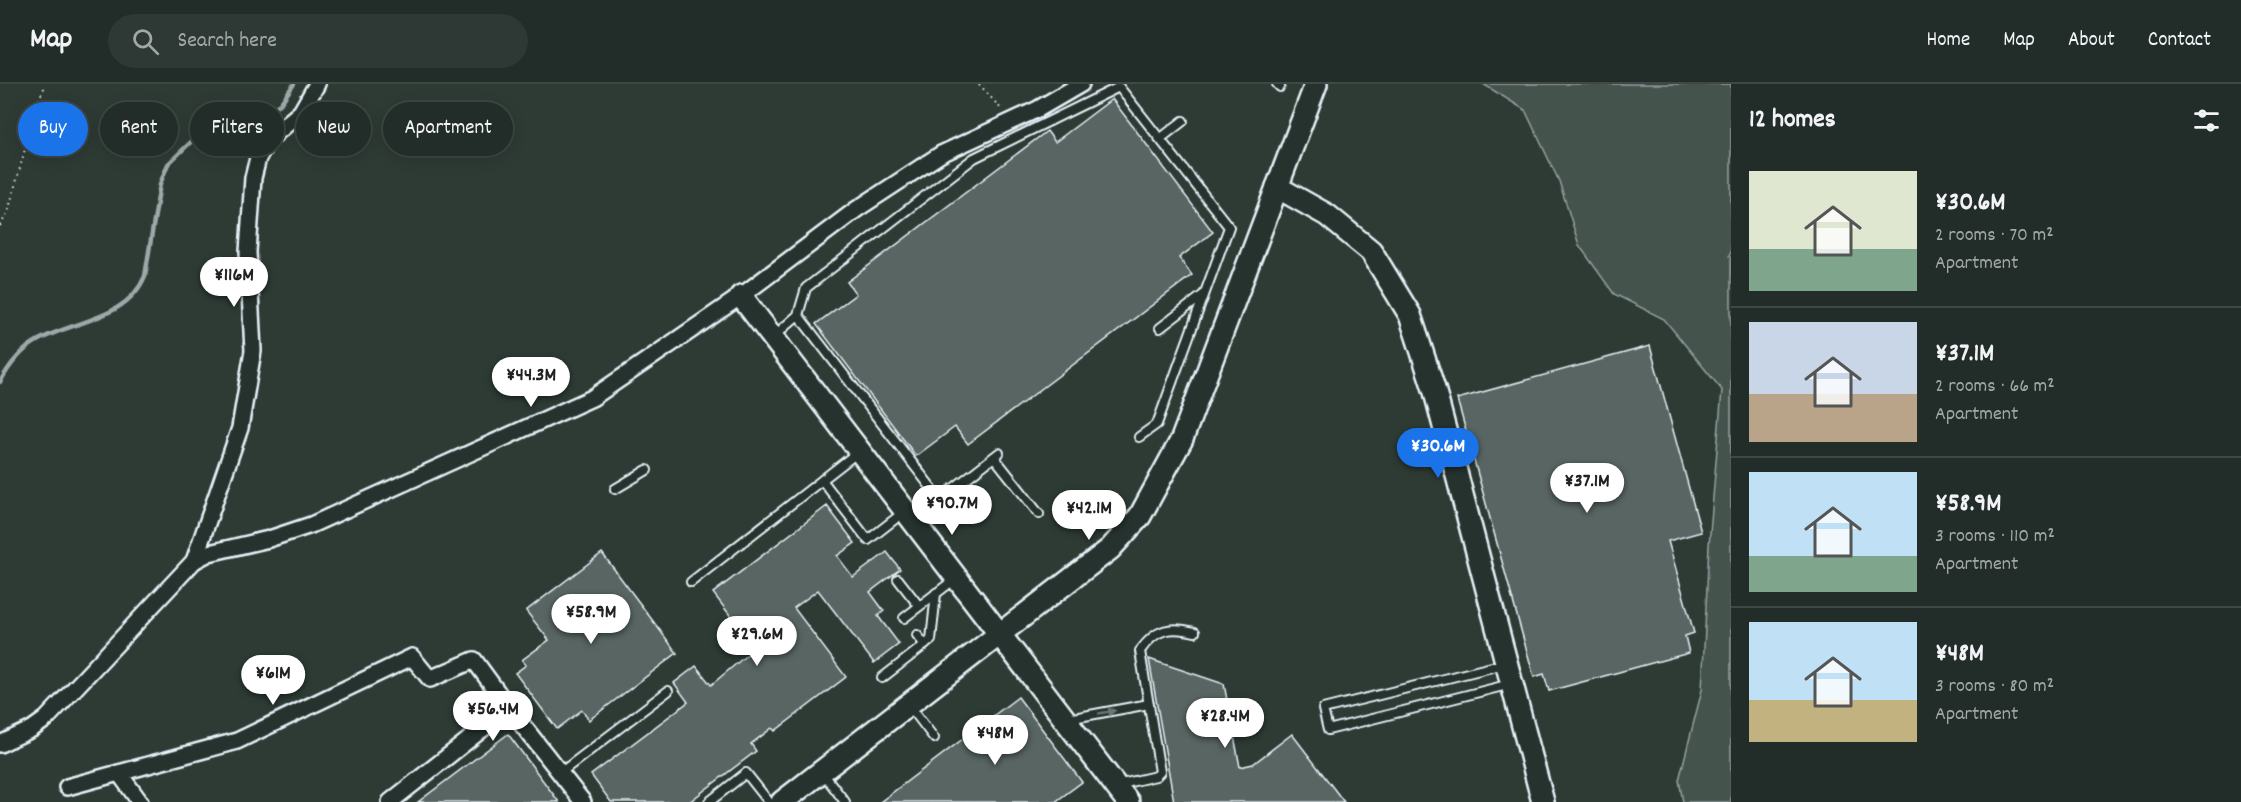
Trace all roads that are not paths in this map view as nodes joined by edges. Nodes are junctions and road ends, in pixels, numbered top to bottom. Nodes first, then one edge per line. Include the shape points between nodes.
1 (317, 84) edge
2 (1081, 84) edge
3 (1316, 84) edge
4 (1182, 121) dead end
5 (1160, 139) junction
6 (1277, 187) junction
7 (1204, 294) junction
8 (741, 296) junction
9 (798, 315) junction
10 (1161, 328) dead end
11 (773, 337) junction
12 (1139, 437) dead end
13 (861, 450) junction
14 (647, 470) dead end
15 (822, 480) junction
16 (615, 489) dead end
17 (940, 499) junction
18 (911, 514) junction
19 (1039, 514) dead end
20 (194, 561) junction
21 (958, 576) junction
22 (898, 579) dead end
23 (691, 582) dead end
24 (936, 594) junction
25 (919, 606) junction
26 (904, 618) dead end
27 (1195, 632) dead end
28 (917, 635) dead end
29 (1000, 635) junction
30 (925, 645) junction
31 (1509, 674) junction
32 (882, 678) dead end
33 (668, 691) dead end
34 (1149, 704) junction
35 (909, 705) junction
36 (509, 708) junction
37 (1065, 720) junction
38 (934, 738) dead end
39 (0, 744) edge
40 (822, 772) junction
41 (119, 773) junction
42 (560, 773) junction
43 (1116, 785) junction
44 (67, 787) dead end
45 (140, 802) edge
46 (390, 802) edge
47 (583, 802) edge
48 (709, 802) edge
49 (769, 802) edge
50 (783, 802) edge
51 (844, 802) edge
52 (1128, 802) edge
53 (1543, 802) edge

1 - 20 street via 301,112 268,140 255,168 248,252 253,351 240,428
2 - 8 street via 941,153 857,209
3 - 6 street
4 - 5 lane
5 - 7 lane via 1229,227
5 - 9 lane via 1119,87 1044,122 974,158 807,288
6 - 29 street via 1182,439 1140,516 1110,549
6 - 31 street via 1327,215 1371,251 1410,315 1435,392
7 - 10 lane
7 - 12 lane via 1157,424
8 - 11 street
8 - 20 street via 592,398 311,525 209,553
9 - 11 lane
9 - 17 lane
11 - 13 street
13 - 15 lane
13 - 18 street
14 - 16 lane
15 - 18 lane via 868,540
15 - 23 lane
17 - 18 lane
17 - 19 lane via 996,455
18 - 21 street
20 - 39 street via 45,719
21 - 24 lane
21 - 29 street
22 - 25 lane
24 - 25 lane
24 - 30 lane via 931,640
25 - 26 lane
27 - 34 lane via 1167,628 1140,651
28 - 30 lane
29 - 35 street
29 - 37 street
30 - 32 lane
31 - 31 lane via 1328,730 1323,710
31 - 53 street
33 - 42 lane
37 -> 34 lane
34 - 43 lane via 1160,772
35 - 38 lane
35 - 40 street
36 - 41 street via 474,660 430,679 412,657 237,741
36 - 42 street
36 - 46 street
37 - 43 street
40 - 50 street
40 - 51 lane
41 - 44 street
41 - 45 street
42 - 47 street
43 - 52 street
48 - 49 lane via 746,773

